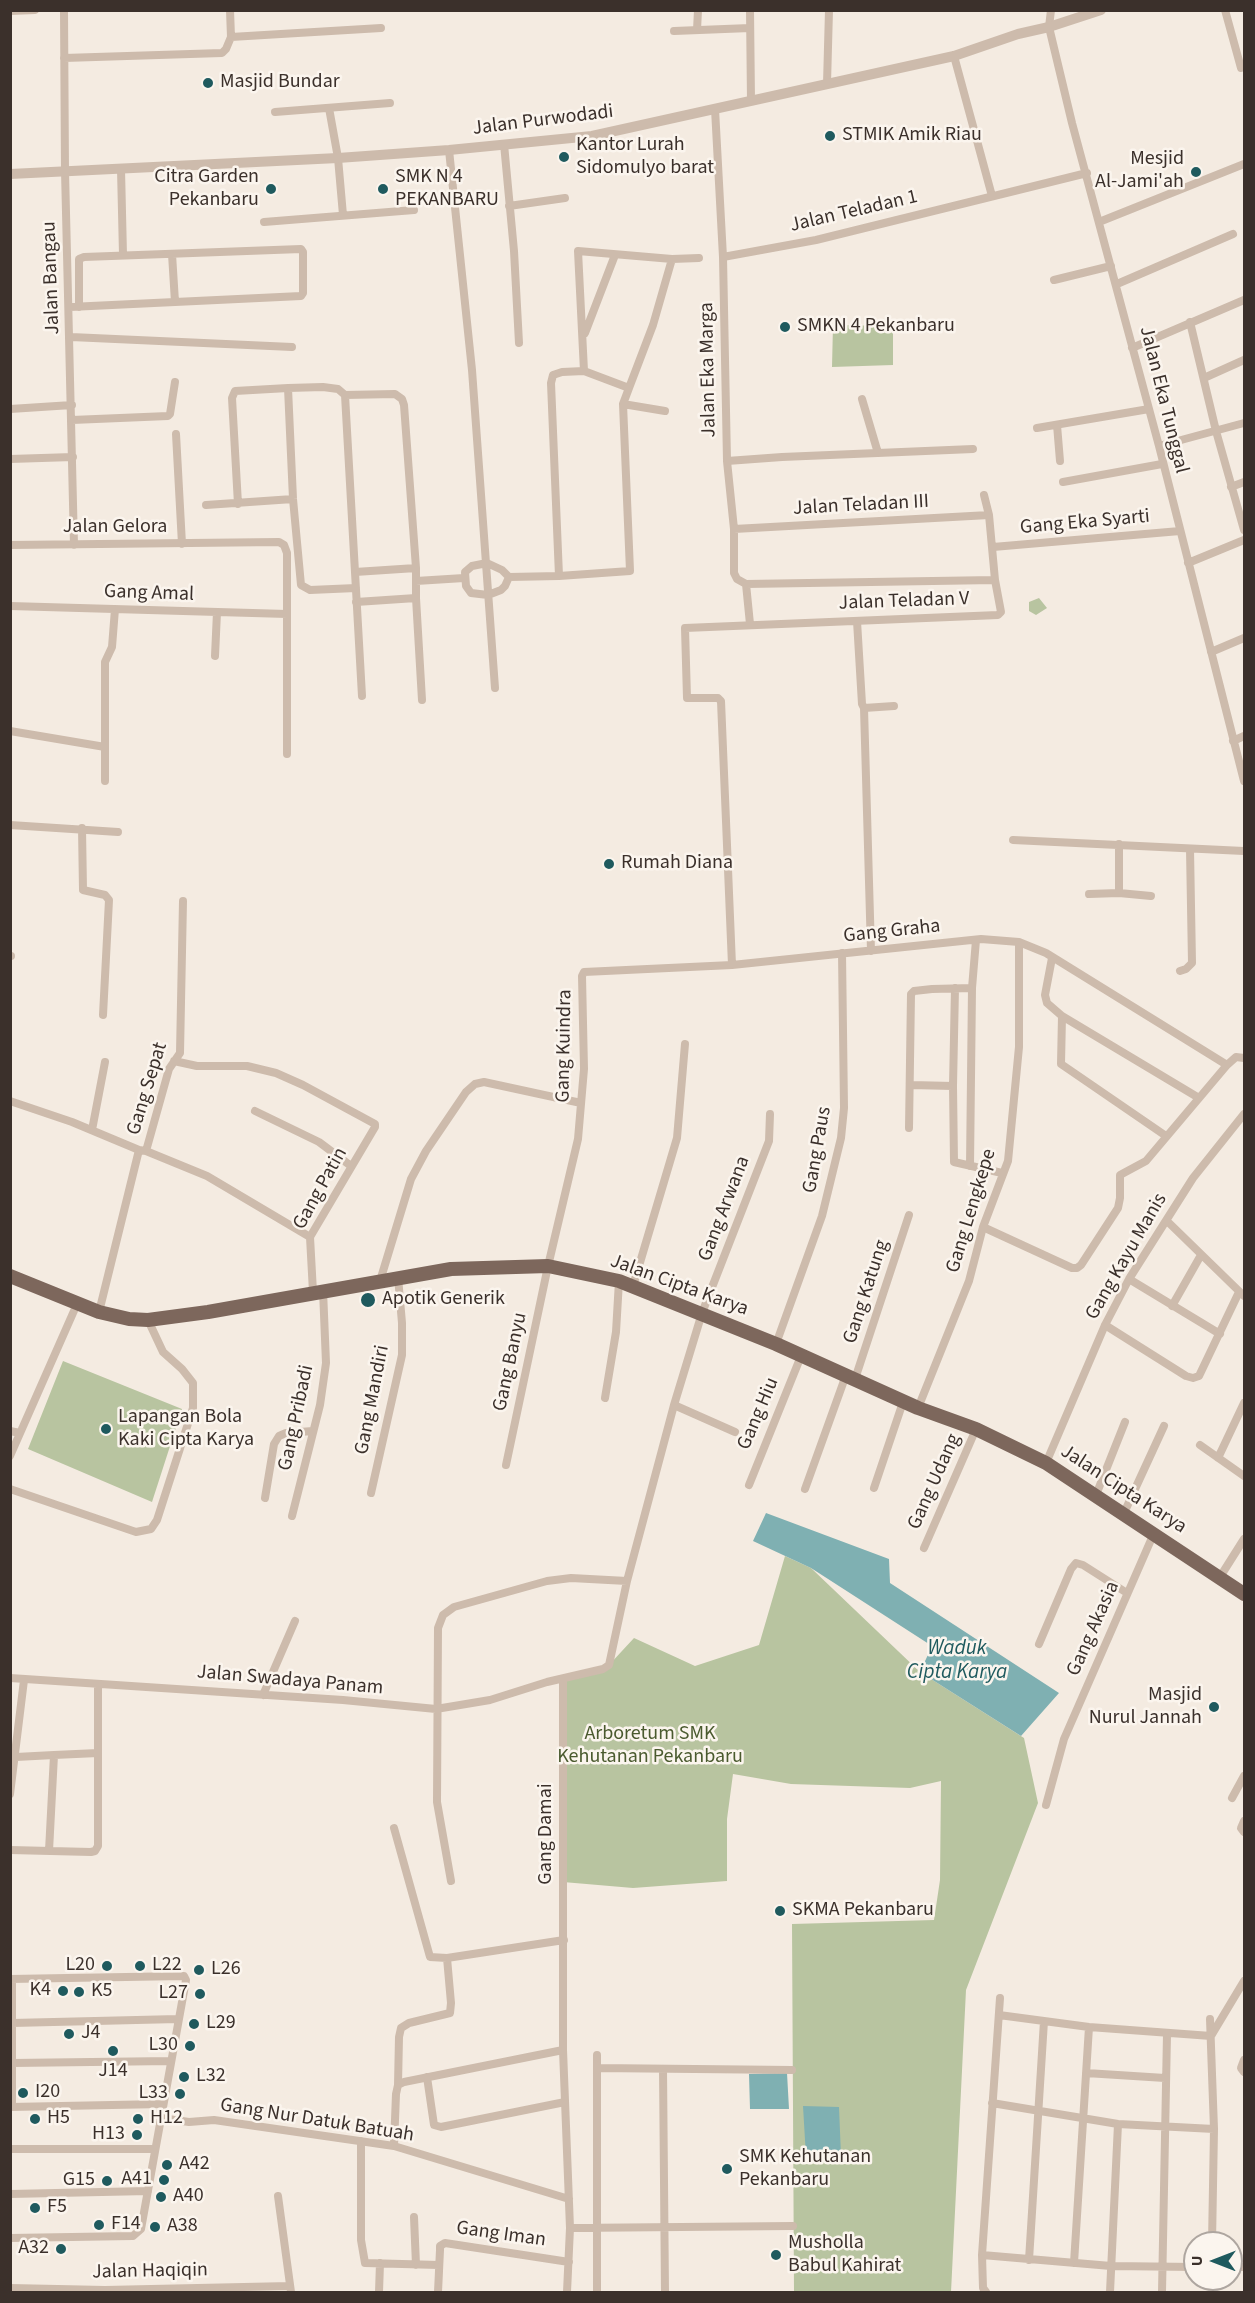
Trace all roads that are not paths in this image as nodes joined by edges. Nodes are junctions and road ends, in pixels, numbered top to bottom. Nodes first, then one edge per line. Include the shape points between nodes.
1 (35, 10) edge
2 (64, 10) edge
3 (230, 10) edge
4 (698, 10) edge
5 (750, 10) edge
6 (829, 10) edge
7 (1052, 10) edge
8 (1101, 10) edge
9 (1225, 10) edge
10 (10, 11) edge
11 (1049, 27) junction
12 (381, 28) dead end
13 (750, 28) junction
14 (697, 30) junction
15 (674, 31) dead end
16 (231, 37) junction
17 (954, 56) junction
18 (64, 58) junction
19 (1242, 68) dead end
20 (827, 84) junction
21 (751, 101) junction
22 (390, 103) dead end
23 (329, 108) junction
24 (715, 109) junction
25 (274, 111) dead end
26 (504, 144) junction
27 (449, 150) junction
28 (338, 158) junction
29 (1245, 164) edge
30 (121, 169) junction
31 (65, 171) junction
32 (1087, 173) junction
33 (10, 174) edge
34 (992, 196) junction
35 (565, 198) dead end
36 (509, 206) junction
37 (414, 210) dead end
38 (343, 215) junction
39 (264, 222) dead end
40 (1099, 222) junction
41 (1233, 234) dead end
42 (172, 254) junction
43 (123, 255) junction
44 (615, 255) junction
45 (723, 257) junction
46 (699, 258) dead end
47 (672, 259) junction
48 (1111, 266) junction
49 (1054, 280) dead end
50 (1116, 284) junction
51 (1245, 300) edge
52 (175, 302) junction
53 (75, 307) junction
54 (1190, 322) junction
55 (584, 336) junction
56 (71, 337) junction
57 (519, 343) dead end
58 (292, 347) dead end
59 (1132, 348) junction
60 (1245, 360) edge
61 (584, 371) junction
62 (1204, 378) junction
63 (175, 382) dead end
64 (288, 388) junction
65 (629, 388) junction
66 (345, 395) junction
67 (862, 399) dead end
68 (623, 404) junction
69 (72, 405) junction
70 (10, 409) edge
71 (1149, 409) junction
72 (665, 411) dead end
73 (72, 420) junction
74 (1245, 423) edge
75 (1057, 425) junction
76 (1037, 428) dead end
77 (1216, 431) junction
78 (176, 434) dead end
79 (1159, 447) junction
80 (973, 449) dead end
81 (878, 453) junction
82 (73, 457) junction
83 (10, 459) edge
84 (727, 461) junction
85 (1060, 461) dead end
86 (1162, 464) junction
87 (1063, 482) dead end
88 (1245, 482) edge
89 (1231, 487) junction
90 (984, 495) dead end
91 (293, 499) junction
92 (238, 504) junction
93 (206, 505) dead end
94 (989, 515) junction
95 (734, 529) junction
96 (1245, 530) edge
97 (1180, 531) junction
98 (1245, 540) edge
99 (182, 544) junction
100 (10, 545) edge
101 (75, 545) junction
102 (993, 547) junction
103 (487, 563) junction
104 (1188, 563) junction
105 (416, 568) junction
106 (355, 572) junction
107 (559, 576) junction
108 (509, 577) junction
109 (464, 578) junction
110 (995, 580) junction
111 (416, 581) junction
112 (746, 584) junction
113 (356, 588) junction
114 (488, 595) junction
115 (416, 598) junction
116 (356, 602) junction
117 (10, 606) edge
118 (115, 609) junction
119 (217, 612) junction
120 (287, 614) junction
121 (857, 621) junction
122 (750, 624) junction
123 (1245, 638) edge
124 (1211, 652) junction
125 (215, 656) dead end
126 (495, 688) dead end
127 (362, 696) dead end
128 (422, 700) dead end
129 (894, 706) dead end
130 (864, 708) junction
131 (10, 731) edge
132 (1245, 736) edge
133 (1233, 741) junction
134 (105, 747) junction
135 (287, 754) dead end
136 (105, 780) dead end
137 (1245, 781) edge
138 (10, 825) edge
139 (82, 828) junction
140 (118, 831) dead end
141 (1013, 840) dead end
142 (1119, 844) junction
143 (1190, 849) junction
144 (1245, 851) edge
145 (1119, 893) junction
146 (1089, 894) dead end
147 (1151, 896) dead end
148 (183, 901) dead end
149 (976, 940) junction
150 (1019, 942) junction
151 (871, 951) junction
152 (842, 953) junction
153 (1052, 958) junction
154 (732, 965) junction
155 (1180, 971) dead end
156 (955, 988) junction
157 (972, 988) junction
158 (104, 1015) dead end
159 (1062, 1016) junction
160 (685, 1044) dead end
161 (1245, 1058) edge
162 (174, 1061) junction
163 (105, 1062) dead end
164 (1227, 1065) junction
165 (911, 1085) junction
166 (953, 1086) junction
167 (1199, 1098) junction
168 (10, 1101) edge
169 (581, 1103) junction
170 (255, 1112) dead end
171 (770, 1114) dead end
172 (1245, 1114) edge
173 (909, 1128) dead end
174 (92, 1130) junction
175 (1166, 1136) junction
176 (143, 1150) junction
177 (351, 1166) junction
178 (970, 1166) junction
179 (1002, 1173) junction
180 (909, 1215) dead end
181 (1167, 1221) junction
182 (983, 1227) junction
183 (310, 1237) junction
184 (1202, 1255) junction
185 (548, 1266) junction
186 (10, 1276) edge
187 (398, 1277) junction
188 (1129, 1279) junction
189 (380, 1281) junction
190 (619, 1281) junction
191 (633, 1286) junction
192 (318, 1291) junction
193 (1242, 1294) edge
194 (77, 1304) junction
195 (1172, 1306) junction
196 (99, 1312) junction
197 (702, 1313) junction
198 (148, 1320) junction
199 (1105, 1324) junction
200 (1220, 1334) junction
201 (776, 1344) junction
202 (801, 1356) junction
203 (851, 1377) junction
204 (605, 1398) dead end
205 (903, 1402) junction
206 (1245, 1403) edge
207 (674, 1405) junction
208 (918, 1408) junction
209 (1125, 1422) dead end
210 (1164, 1426) dead end
211 (976, 1430) junction
212 (10, 1431) edge
213 (314, 1431) junction
214 (735, 1432) dead end
215 (20, 1433) junction
216 (1200, 1444) dead end
217 (10, 1456) edge
218 (1218, 1458) junction
219 (1046, 1463) junction
220 (506, 1465) dead end
221 (1245, 1476) edge
222 (748, 1485) dead end
223 (874, 1488) dead end
224 (10, 1489) edge
225 (805, 1489) dead end
226 (371, 1493) dead end
227 (1096, 1495) junction
228 (265, 1498) dead end
229 (1124, 1513) junction
230 (292, 1516) dead end
231 (1154, 1533) junction
232 (1245, 1539) edge
233 (924, 1548) dead end
234 (1220, 1577) junction
235 (627, 1581) junction
236 (1127, 1593) junction
237 (1245, 1594) edge
238 (295, 1621) dead end
239 (1038, 1644) dead end
240 (10, 1678) edge
241 (563, 1679) junction
242 (24, 1680) junction
243 (98, 1684) junction
244 (263, 1695) junction
245 (436, 1709) junction
246 (98, 1753) junction
247 (54, 1755) junction
248 (16, 1757) junction
249 (1245, 1776) edge
250 (10, 1794) edge
251 (1232, 1798) dead end
252 (1046, 1805) dead end
253 (1245, 1821) edge
254 (394, 1828) dead end
255 (1245, 1832) edge
256 (10, 1850) edge
257 (49, 1851) junction
258 (451, 1881) dead end
259 (564, 1940) junction
260 (447, 1958) junction
261 (11, 1979) edge
262 (1245, 1982) edge
263 (1000, 1998) dead end
264 (999, 2015) junction
265 (178, 2019) junction
266 (1210, 2019) dead end
267 (1044, 2021) junction
268 (12, 2023) junction
269 (1089, 2027) junction
270 (1167, 2034) junction
271 (1211, 2036) junction
272 (563, 2050) junction
273 (597, 2055) dead end
274 (1245, 2060) edge
275 (171, 2061) junction
276 (12, 2063) edge
277 (597, 2068) junction
278 (663, 2068) junction
279 (792, 2070) dead end
280 (1245, 2072) edge
281 (1086, 2073) junction
282 (427, 2077) junction
283 (1165, 2078) junction
284 (398, 2085) junction
285 (565, 2102) junction
286 (992, 2103) junction
287 (163, 2104) junction
288 (11, 2107) edge
289 (1038, 2111) junction
290 (161, 2118) junction
291 (1083, 2118) junction
292 (1118, 2124) junction
293 (1165, 2126) junction
294 (1214, 2129) junction
295 (361, 2141) junction
296 (394, 2146) junction
297 (155, 2149) junction
298 (10, 2150) edge
299 (148, 2191) junction
300 (10, 2194) edge
301 (278, 2196) dead end
302 (569, 2199) junction
303 (414, 2217) dead end
304 (793, 2226) dead end
305 (664, 2228) junction
306 (570, 2229) junction
307 (597, 2229) junction
308 (1212, 2231) edge
309 (10, 2238) edge
310 (982, 2255) junction
311 (1029, 2260) junction
312 (568, 2262) junction
313 (380, 2263) junction
314 (1074, 2264) junction
315 (416, 2265) junction
316 (439, 2265) junction
317 (1111, 2266) junction
318 (1163, 2266) junction
319 (1183, 2267) edge
320 (10, 2288) edge
321 (290, 2289) edge
322 (379, 2292) edge
323 (438, 2292) edge
324 (567, 2292) edge
325 (597, 2292) edge
326 (664, 2292) edge
327 (986, 2292) edge
328 (1110, 2292) edge
329 (1162, 2292) edge

1 - 10 street
2 - 18 street, Jalan Bangau
3 - 16 street
4 - 14 street
5 - 13 street
6 - 20 street
7 - 11 street
8 - 11 street, Jalan Purwodadi
9 - 19 street
11 - 17 street, Jalan Purwodadi
11 - 32 street, Jalan Eka Tunggal
12 - 16 street
13 - 14 street
13 - 21 street
14 - 15 street
16 - 18 street via 222,52
17 - 20 street, Jalan Purwodadi
17 - 34 street
18 - 31 street, Jalan Bangau
20 - 21 street, Jalan Purwodadi
21 - 24 street, Jalan Purwodadi
22 - 23 street
23 - 25 street
23 - 28 street
24 - 26 street, Jalan Purwodadi via 592,136
24 - 45 street, Jalan Eka Marga
26 - 27 street, Jalan Purwodadi
26 - 36 street
27 - 28 street, Jalan Purwodadi
27 - 103 street
28 - 30 street, Jalan Purwodadi
28 - 38 street
29 - 40 street
30 - 31 street, Jalan Purwodadi
30 - 43 street
31 - 33 street, Jalan Purwodadi
31 - 53 street, Jalan Bangau
32 - 34 street, Jalan Teladan 1
32 - 40 street, Jalan Eka Tunggal
34 - 45 street, Jalan Teladan 1 via 816,240
35 - 36 street
36 - 57 street
37 - 38 street
38 - 39 street
40 - 48 street, Jalan Eka Tunggal
41 - 50 street
42 - 43 street
42 - 52 street
42 - 52 street via 301,249 303,252 301,296
43 - 53 street via 79,259
44 - 47 street
44 - 55 street
44 - 55 street via 578,251
45 - 84 street, Jalan Eka Marga
46 - 47 street
47 - 65 street via 654,325
48 - 49 street
48 - 50 street, Jalan Eka Tunggal
50 - 59 street, Jalan Eka Tunggal
51 - 54 street
52 - 53 street
53 - 56 street, Jalan Bangau
54 - 59 street
54 - 62 street
55 - 61 street
56 - 58 street
56 - 69 street, Jalan Bangau
59 - 71 street, Jalan Eka Tunggal
60 - 62 street
61 - 65 street
61 - 107 street via 553,375 551,383
62 - 77 street
63 - 73 street via 168,416
64 - 66 street via 323,387 338,389
64 - 91 street
64 - 92 street via 236,391 232,398
65 - 68 street
66 - 105 street via 395,394 402,399
66 - 106 street
67 - 81 street
68 - 72 street
68 - 107 street via 630,571
69 - 70 street
69 - 73 street, Jalan Bangau
71 - 75 street
71 - 79 street, Jalan Eka Tunggal
73 - 82 street, Jalan Bangau
74 - 77 street
75 - 76 street
75 - 85 street
77 - 79 street
77 - 89 street
78 - 99 street, Jalan Gelora
79 - 86 street, Jalan Eka Tunggal
80 - 81 street
81 - 84 street
82 - 83 street
82 - 101 street, Jalan Bangau
84 - 95 street, Jalan Eka Marga
86 - 87 street
86 - 97 street, Jalan Eka Tunggal
88 - 89 street
89 - 96 street
90 - 94 street, Jalan Teladan V
91 - 92 street
91 - 113 street via 301,585 310,590
92 - 93 street
94 - 95 street, Jalan Teladan III
94 - 102 street, Jalan Teladan V
95 - 112 street, Jalan Eka Marga via 734,573
97 - 102 street, Gang Eka Syarti
97 - 104 street, Jalan Eka Tunggal
98 - 104 street
99 - 101 street, Jalan Gelora
99 - 120 street via 284,545
100 - 101 street, Jalan Gelora
102 - 110 street, Jalan Teladan V
103 - 108 street
103 - 109 street via 472,566
103 - 114 street
104 - 124 street, Jalan Eka Tunggal
105 - 106 street
105 - 111 street
106 - 113 street
107 - 108 street
108 - 114 street via 501,590
109 - 111 street
109 - 114 street via 471,593
110 - 112 street
110 - 121 street, Jalan Teladan V via 998,615
111 - 115 street
112 - 122 street, Jalan Eka Marga
113 - 116 street
114 - 126 street
115 - 116 street
115 - 128 street
116 - 127 street
117 - 118 street, Gang Amal
118 - 119 street, Gang Amal
118 - 134 street via 112,647 105,662
119 - 120 street, Gang Amal
119 - 125 street
120 - 135 street
121 - 122 street, Jalan Teladan V
121 - 130 street
122 - 154 street, Jalan Teladan V via 685,628 687,698 721,701
123 - 124 street
124 - 133 street, Jalan Eka Tunggal
129 - 130 street
130 - 151 street
131 - 134 street
132 - 133 street
133 - 137 street, Jalan Eka Tunggal
134 - 136 street
138 - 139 street
139 - 140 street
139 - 158 street via 83,890 105,895 109,900
141 - 142 street
142 - 143 street
142 - 145 street
143 - 144 street
143 - 155 street via 1192,963
145 - 146 street
145 - 147 street
148 - 162 street, Gang Sepat via 180,1053
149 - 150 street, Gang Graha
149 - 151 street, Gang Graha
149 - 157 street
150 - 153 street, Gang Graha
150 - 179 street, Gang Lengkepe via 1019,1047 1008,1161
151 - 152 street, Gang Graha
152 - 154 street, Gang Graha
152 - 201 street, Gang Paus via 841,1138 822,1216
153 - 159 street via 1045,995 1047,1003
153 - 164 street, Gang Graha
154 - 169 street, Gang Kuindra via 584,972 585,1069
156 - 157 street
156 - 165 street via 914,990 911,994
156 - 166 street
157 - 178 street
159 - 167 street
159 - 175 street via 1061,1064
160 - 191 street via 677,1138
161 - 164 street via 1236,1057
162 - 176 street, Gang Sepat
162 - 177 street, Gang Patin via 196,1066 247,1066 276,1073 375,1124
163 - 174 street
164 - 167 street
165 - 166 street
165 - 173 street
166 - 178 street via 954,1162
167 - 175 street
168 - 174 street
169 - 185 street, Gang Kuindra via 578,1139
169 - 189 street via 484,1082 475,1084 426,1151 411,1179
170 - 177 street via 319,1142
171 - 197 street, Gang Arwana via 769,1141
172 - 181 street, Gang Kayu Manis via 1193,1178
174 - 176 street
175 - 182 street via 1146,1161 1120,1175 1118,1208 1077,1268
176 - 183 street via 207,1176
176 - 196 street, Gang Sepat
177 - 183 street, Gang Patin
178 - 179 street
179 - 182 street, Gang Lengkepe
180 - 203 street, Gang Katung
181 - 184 street
181 - 188 street, Gang Kayu Manis
182 - 208 street, Gang Lengkepe via 969,1281
183 - 192 street, Gang Patin
184 - 193 street
184 - 195 street
185 - 187 main road, Jalan Cipta Karya via 450,1269
185 - 190 main road, Jalan Cipta Karya
185 - 220 street, Gang Banyu
186 - 194 main road, Jalan Cipta Karya
187 - 189 main road, Jalan Cipta Karya
187 - 226 street, Gang Mandiri via 402,1355
188 - 195 street
188 - 199 street, Gang Kayu Manis
189 - 192 main road, Jalan Cipta Karya
190 - 191 main road, Jalan Cipta Karya
190 - 204 street via 616,1332
191 - 197 main road, Jalan Cipta Karya
192 - 198 main road, Jalan Cipta Karya
192 - 213 street, Gang Pribadi via 326,1363
193 - 200 street
194 - 196 main road, Jalan Cipta Karya
194 - 215 street
195 - 200 street
196 - 198 main road, Jalan Cipta Karya
197 - 201 main road, Jalan Cipta Karya
197 - 207 street
198 - 224 street via 163,1352 193,1383 193,1408 151,1529 136,1532
199 - 200 street via 1193,1378 1199,1376
199 - 219 street, Gang Kayu Manis
201 - 202 main road, Jalan Cipta Karya
202 - 203 main road, Jalan Cipta Karya
202 - 222 street, Gang Hiu
203 - 205 main road, Jalan Cipta Karya
203 - 225 street, Gang Katung
205 - 208 main road, Jalan Cipta Karya
205 - 223 street
206 - 218 street
207 - 214 street
207 - 235 street
208 - 211 main road, Jalan Cipta Karya
209 - 227 street
210 - 229 street
211 - 219 main road, Jalan Cipta Karya
211 - 233 street, Gang Udang
212 - 215 street
213 - 228 street via 279,1436 274,1444
213 - 230 street, Gang Pribadi
215 - 217 street
216 - 218 street
218 - 221 street
219 - 227 main road, Jalan Cipta Karya
227 - 229 main road, Jalan Cipta Karya
229 - 231 main road, Jalan Cipta Karya
231 - 234 main road, Jalan Cipta Karya
231 - 236 street, Gang Akasia
232 - 234 street
234 - 237 main road, Jalan Cipta Karya
235 - 241 street via 609,1665
235 - 245 street via 547,1581 454,1607 443,1615 438,1628
236 - 239 street via 1076,1563
236 - 252 street, Gang Akasia via 1064,1738
238 - 244 street
240 - 242 street, Jalan Swadaya Panam
241 - 245 street, Jalan Swadaya Panam via 490,1700
241 - 259 street, Gang Damai
242 - 243 street, Jalan Swadaya Panam
242 - 248 street
243 - 244 street, Jalan Swadaya Panam
243 - 246 street
244 - 245 street, Jalan Swadaya Panam
245 - 258 street via 437,1802
246 - 247 street
246 - 257 street via 98,1846 91,1852
247 - 248 street
247 - 257 street
248 - 250 street
249 - 251 street
253 - 255 street
254 - 260 street via 427,1950 430,1957
256 - 257 street
259 - 260 street
259 - 272 street, Gang Damai
260 - 284 street via 450,2013 401,2028
261 - 265 street via 184,1976 186,1984
261 - 268 street
262 - 271 street
263 - 264 street
264 - 267 street
264 - 286 street
265 - 268 street
265 - 275 street
266 - 271 street
267 - 269 street
267 - 289 street
268 - 276 street
269 - 270 street
269 - 281 street
270 - 271 street
270 - 283 street
271 - 294 street
272 - 282 street
272 - 285 street, Gang Damai
273 - 277 street
274 - 280 street
275 - 276 street
275 - 287 street
276 - 288 street
277 - 278 street
277 - 307 street
278 - 279 street
278 - 305 street
281 - 283 street
281 - 291 street
282 - 284 street
282 - 285 street via 434,2125 441,2127
283 - 293 street
284 - 296 street
285 - 302 street, Gang Damai
286 - 289 street
286 - 310 street
287 - 288 street
287 - 290 street
289 - 291 street
289 - 311 street
290 - 295 street, Gang Nur Datuk Batuah via 214,2120
290 - 297 street
291 - 292 street
291 - 314 street
292 - 293 street
292 - 317 street
293 - 294 street
293 - 318 street
294 - 308 street
295 - 296 street, Gang Nur Datuk Batuah
295 - 313 street via 361,2240 365,2263
296 - 302 street, Gang Nur Datuk Batuah
297 - 298 street
297 - 299 street
299 - 300 street
299 - 309 street via 141,2229 133,2236
301 - 321 street
302 - 306 street, Gang Damai
303 - 315 street
304 - 305 street
305 - 307 street
305 - 326 street
306 - 307 street
306 - 312 street, Gang Damai
307 - 325 street
310 - 311 street
310 - 327 street
311 - 314 street
312 - 316 street, Gang Iman via 445,2243 440,2246
312 - 324 street, Gang Damai
313 - 315 street
313 - 322 street
314 - 317 street
315 - 316 street
316 - 323 street, Gang Iman
317 - 318 street
317 - 328 street
318 - 319 street
318 - 329 street
320 - 321 street, Jalan Haqiqin

